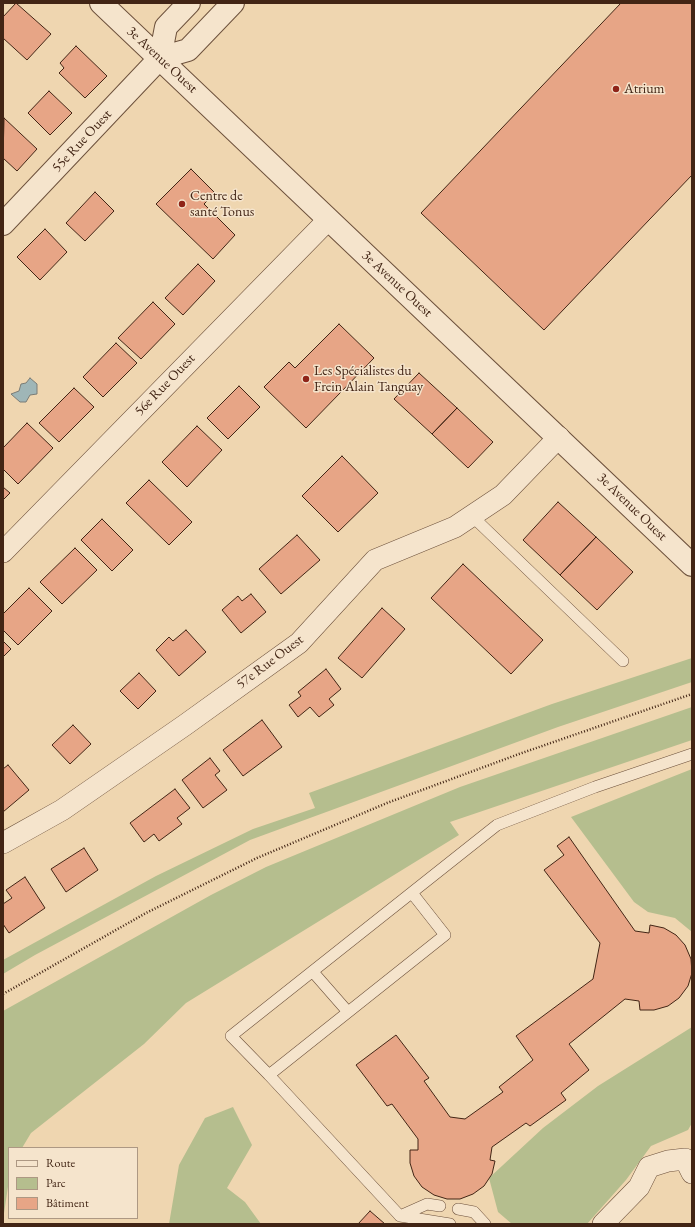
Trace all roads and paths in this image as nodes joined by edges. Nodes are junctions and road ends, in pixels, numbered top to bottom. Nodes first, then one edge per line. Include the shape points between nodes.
1 (102, 3) edge
2 (189, 3) edge
3 (233, 3) edge
4 (160, 58) junction
5 (328, 220) junction
6 (3, 224) edge
7 (559, 437) junction
8 (473, 517) junction
9 (3, 552) edge
10 (692, 565) edge
11 (623, 661) dead end
12 (692, 694) edge
13 (692, 754) edge
14 (3, 843) edge
15 (412, 893) junction
16 (313, 972) junction
17 (3, 994) edge
18 (348, 1012) junction
19 (269, 1075) junction
20 (692, 1173) edge
21 (440, 1206) dead end
22 (458, 1209) dead end
23 (403, 1220) edge
24 (450, 1224) edge
25 (485, 1224) edge
26 (603, 1224) edge

1 - 4 street, 3e Avenue Ouest
2 - 4 street via 166,27
3 - 4 street via 188,50
4 - 5 street, 3e Avenue Ouest
4 - 6 street, 55e Rue Ouest
5 - 7 street, 3e Avenue Ouest
5 - 9 street, 56e Rue Ouest
7 - 8 street, 57e Rue Ouest via 503,495
7 - 10 street, 3e Avenue Ouest
8 - 11 lane
8 - 14 street, 57e Rue Ouest via 375,560 299,642 69,806
12 - 17 path via 387,803 256,858 146,913
13 - 15 lane via 595,787 497,825
15 - 16 lane
15 - 18 lane via 445,935
16 - 18 lane
16 - 19 lane via 231,1036
18 - 19 lane
19 - 23 lane
20 - 26 street via 685,1159 650,1166 639,1187
21 - 23 lane via 427,1204
22 - 25 lane via 474,1212
23 - 24 lane

